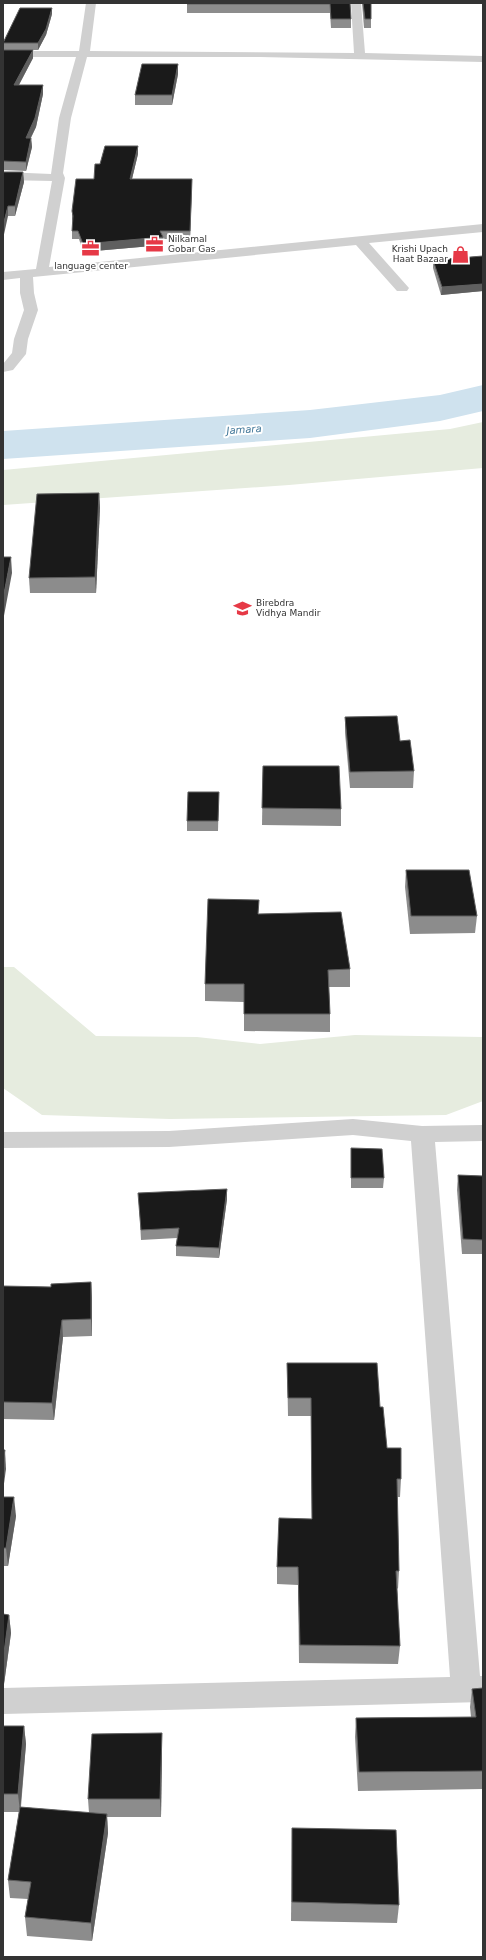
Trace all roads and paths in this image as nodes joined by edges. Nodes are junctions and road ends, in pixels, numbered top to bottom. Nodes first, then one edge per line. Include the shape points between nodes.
1 (91, 3) edge
2 (356, 3) edge
3 (3, 54) edge
4 (84, 54) junction
5 (360, 56) junction
6 (483, 59) edge
7 (3, 176) edge
8 (59, 178) junction
9 (483, 228) edge
10 (360, 241) junction
11 (42, 271) junction
12 (26, 273) junction
13 (3, 276) edge
14 (402, 288) dead end
15 (3, 368) edge
16 (483, 1132) edge
17 (422, 1134) junction
18 (3, 1140) edge
19 (474, 1689) edge
20 (3, 1701) edge

1 - 4 street
2 - 5 street
3 - 4 street
4 - 5 street
4 - 8 street via 65,118 57,173
5 - 6 street
7 - 8 street
8 - 11 street
9 - 10 street
10 - 11 street
10 - 14 street
11 - 12 street
12 - 13 street
12 - 15 street via 31,310 21,339 19,354 8,367
16 - 17 street
17 - 18 street via 353,1127 169,1139
17 - 19 street
19 - 20 street

